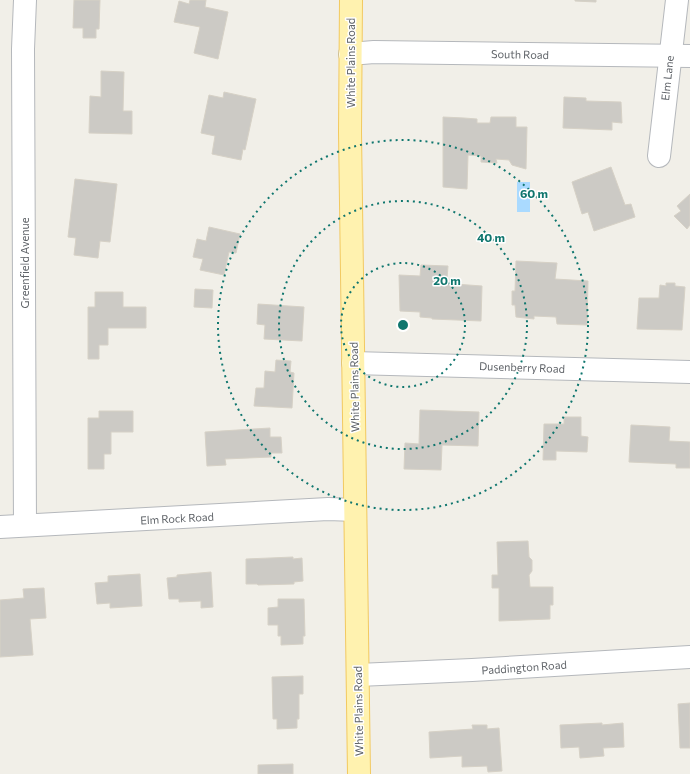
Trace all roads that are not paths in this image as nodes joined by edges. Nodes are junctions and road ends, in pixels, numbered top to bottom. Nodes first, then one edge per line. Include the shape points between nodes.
1 (25, 0) edge
2 (351, 0) edge
3 (677, 0) edge
4 (350, 54) junction
5 (680, 56) edge
6 (659, 156) dead end
7 (353, 363) junction
8 (690, 372) edge
9 (355, 510) junction
10 (25, 525) junction
11 (0, 527) edge
12 (690, 657) edge
13 (358, 675) junction
14 (359, 774) edge

1 - 10 street, Greenfield Avenue
2 - 4 main road, White Plains Road
3 - 5 street, Elm Lane
4 - 5 street, South Road via 374,52
4 - 7 main road, White Plains Road
5 - 6 street, Elm Lane
7 - 8 street, Dusenberry Road
7 - 9 main road, White Plains Road
9 - 10 street, Elm Rock Road via 328,509
9 - 13 main road, White Plains Road
10 - 11 street, Elm Rock Road
12 - 13 street, Paddington Road
13 - 14 main road, White Plains Road

